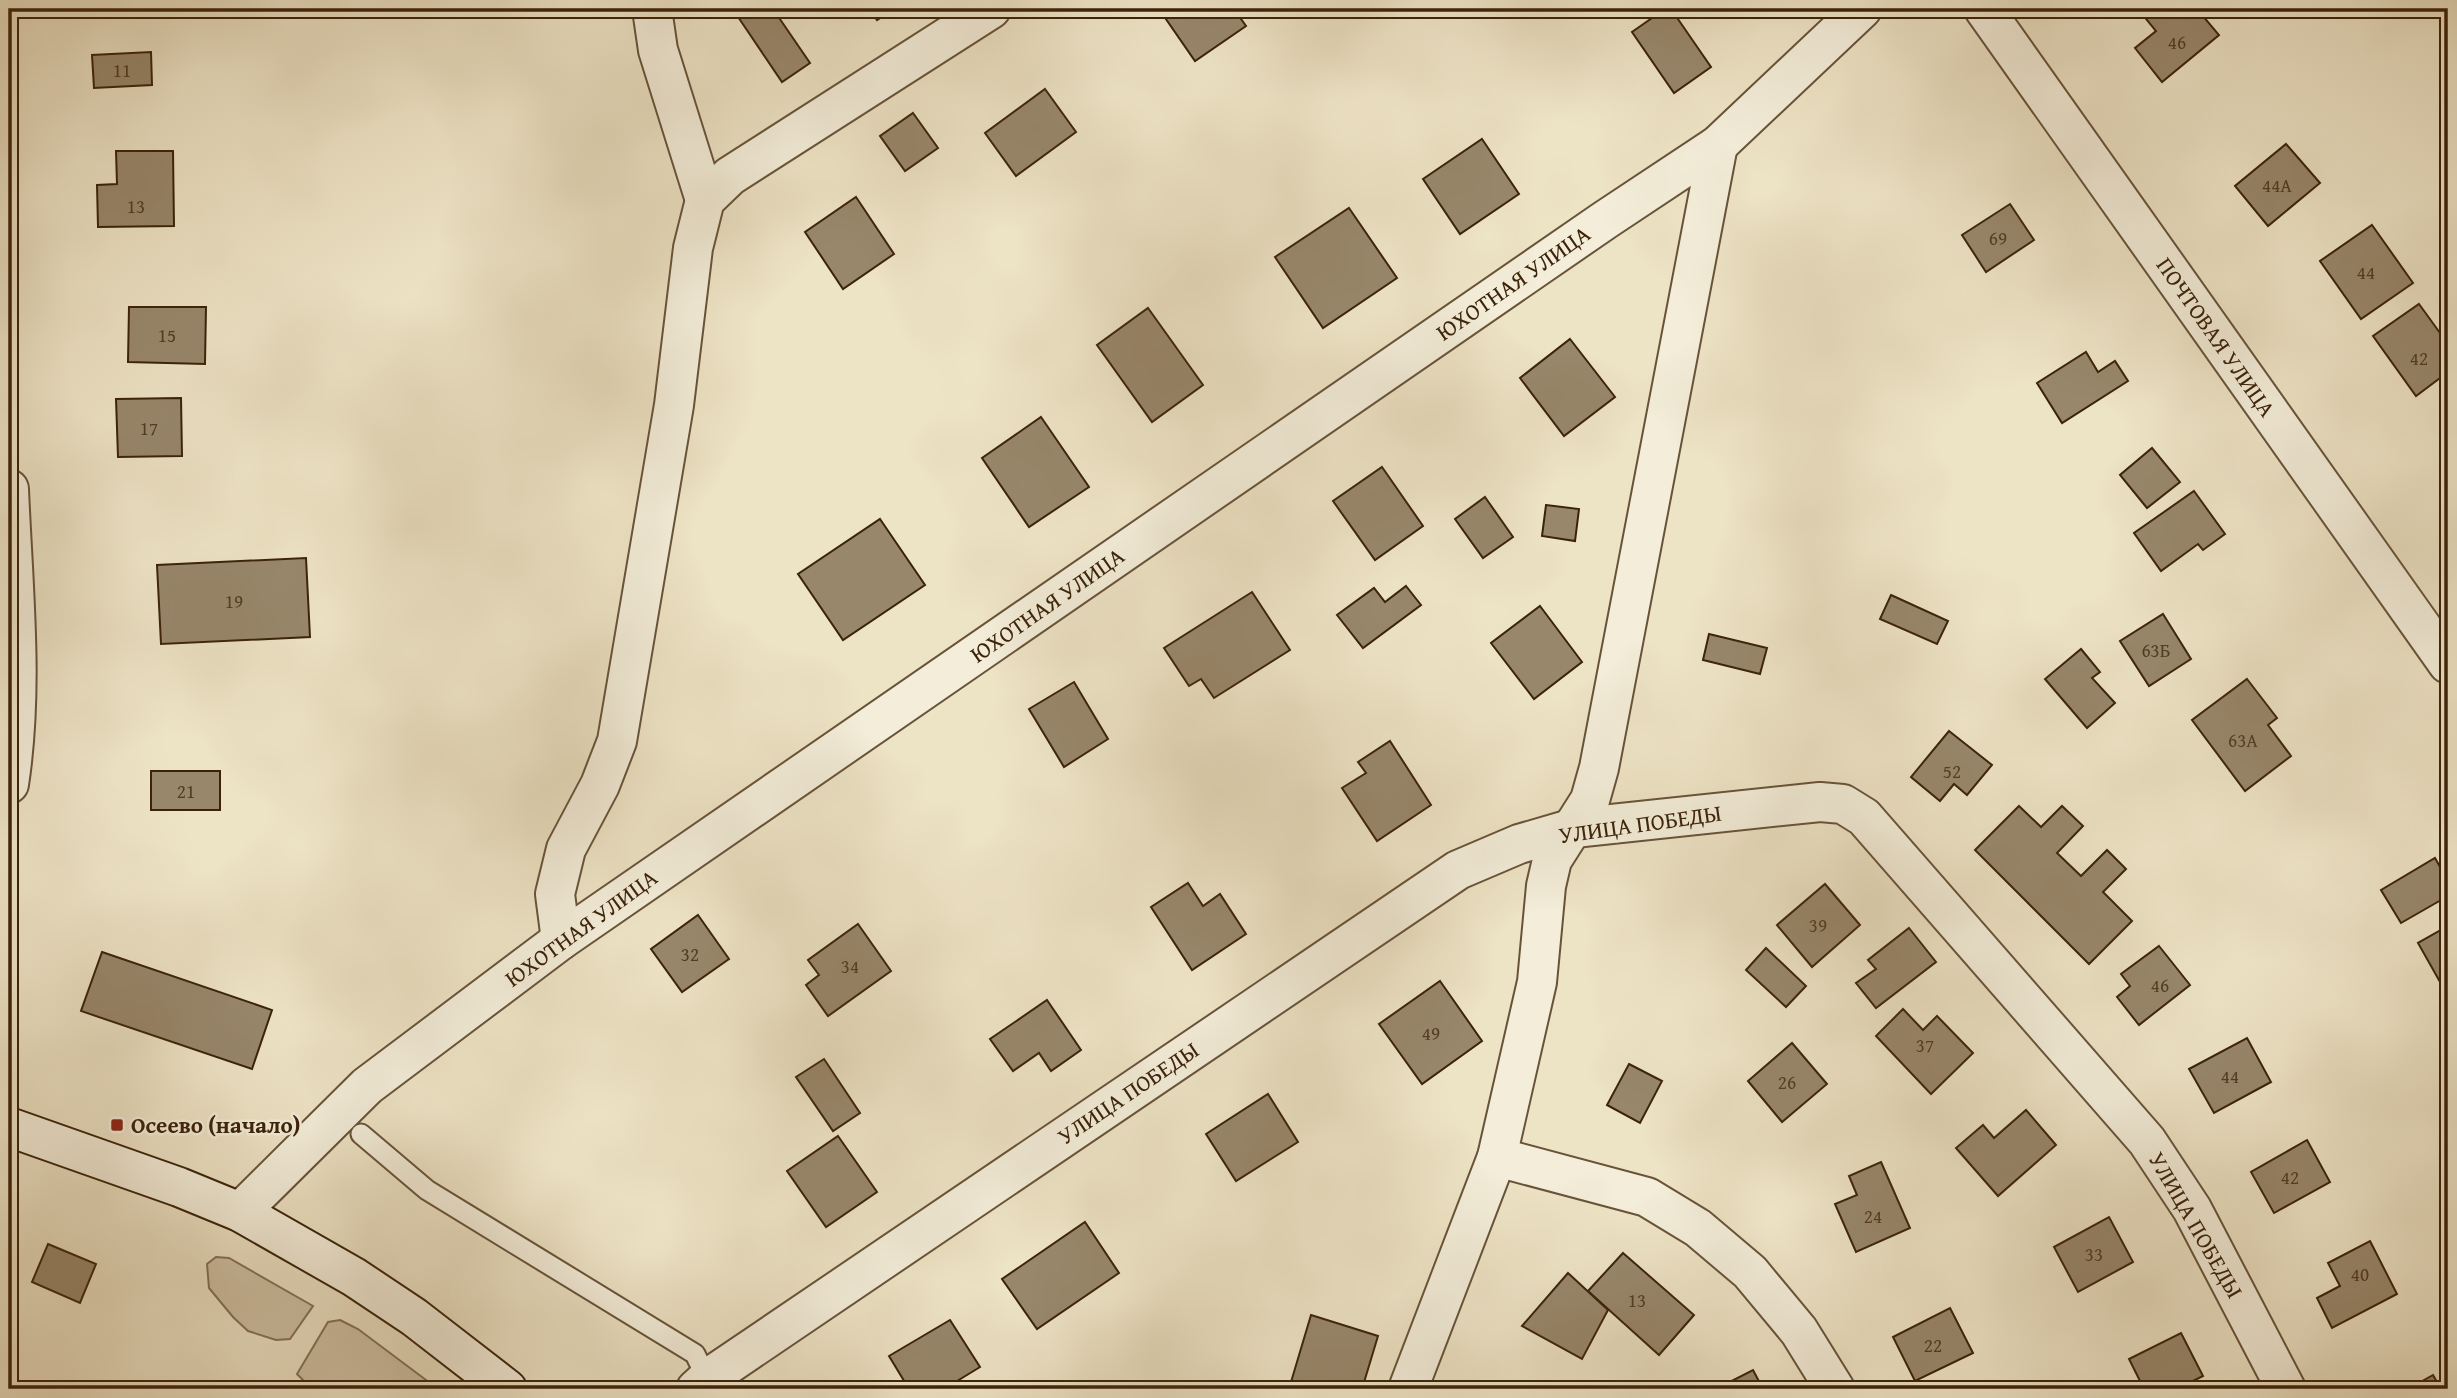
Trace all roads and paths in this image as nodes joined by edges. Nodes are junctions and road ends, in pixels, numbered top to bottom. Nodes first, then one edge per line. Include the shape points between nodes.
1 (652, 9) edge
2 (990, 9) edge
3 (1862, 9) edge
4 (1984, 9) edge
5 (1718, 145) junction
6 (705, 200) junction
7 (9, 489) edge
8 (2448, 664) edge
9 (12, 741) edge
10 (9, 784) edge
11 (1574, 828) junction
12 (561, 940) junction
13 (9, 1127) edge
14 (361, 1134) dead end
15 (1497, 1157) junction
16 (240, 1212) junction
17 (702, 1384) edge
18 (507, 1389) edge
19 (1408, 1389) edge
20 (1835, 1389) edge
21 (2286, 1389) edge

1 - 6 street via 658,50
2 - 6 street via 730,176
3 - 5 street, ЮХОТНАЯ УЛИЦА
4 - 8 street, ПОЧТОВАЯ УЛИЦА
5 - 11 street via 1599,768 1590,800
5 - 12 street, ЮХОТНАЯ УЛИЦА
6 - 12 street via 693,248 674,405 617,741 566,849 555,894
7 - 9 street via 17,655
9 - 10 street
11 - 15 street via 1552,860 1537,982
11 - 17 street, УЛИЦА ПОБЕДЫ via 1519,844 1458,870
11 - 21 street, УЛИЦА ПОБЕДЫ via 1820,802 1843,804 1864,817 2147,1141 2192,1209
12 - 16 street, ЮХОТНАЯ УЛИЦА via 367,1086
13 - 16 street
14 - 17 lane via 427,1190 695,1354
15 - 19 street
15 - 20 street via 1647,1197 1698,1228 1750,1272 1799,1331
16 - 18 street via 354,1277

